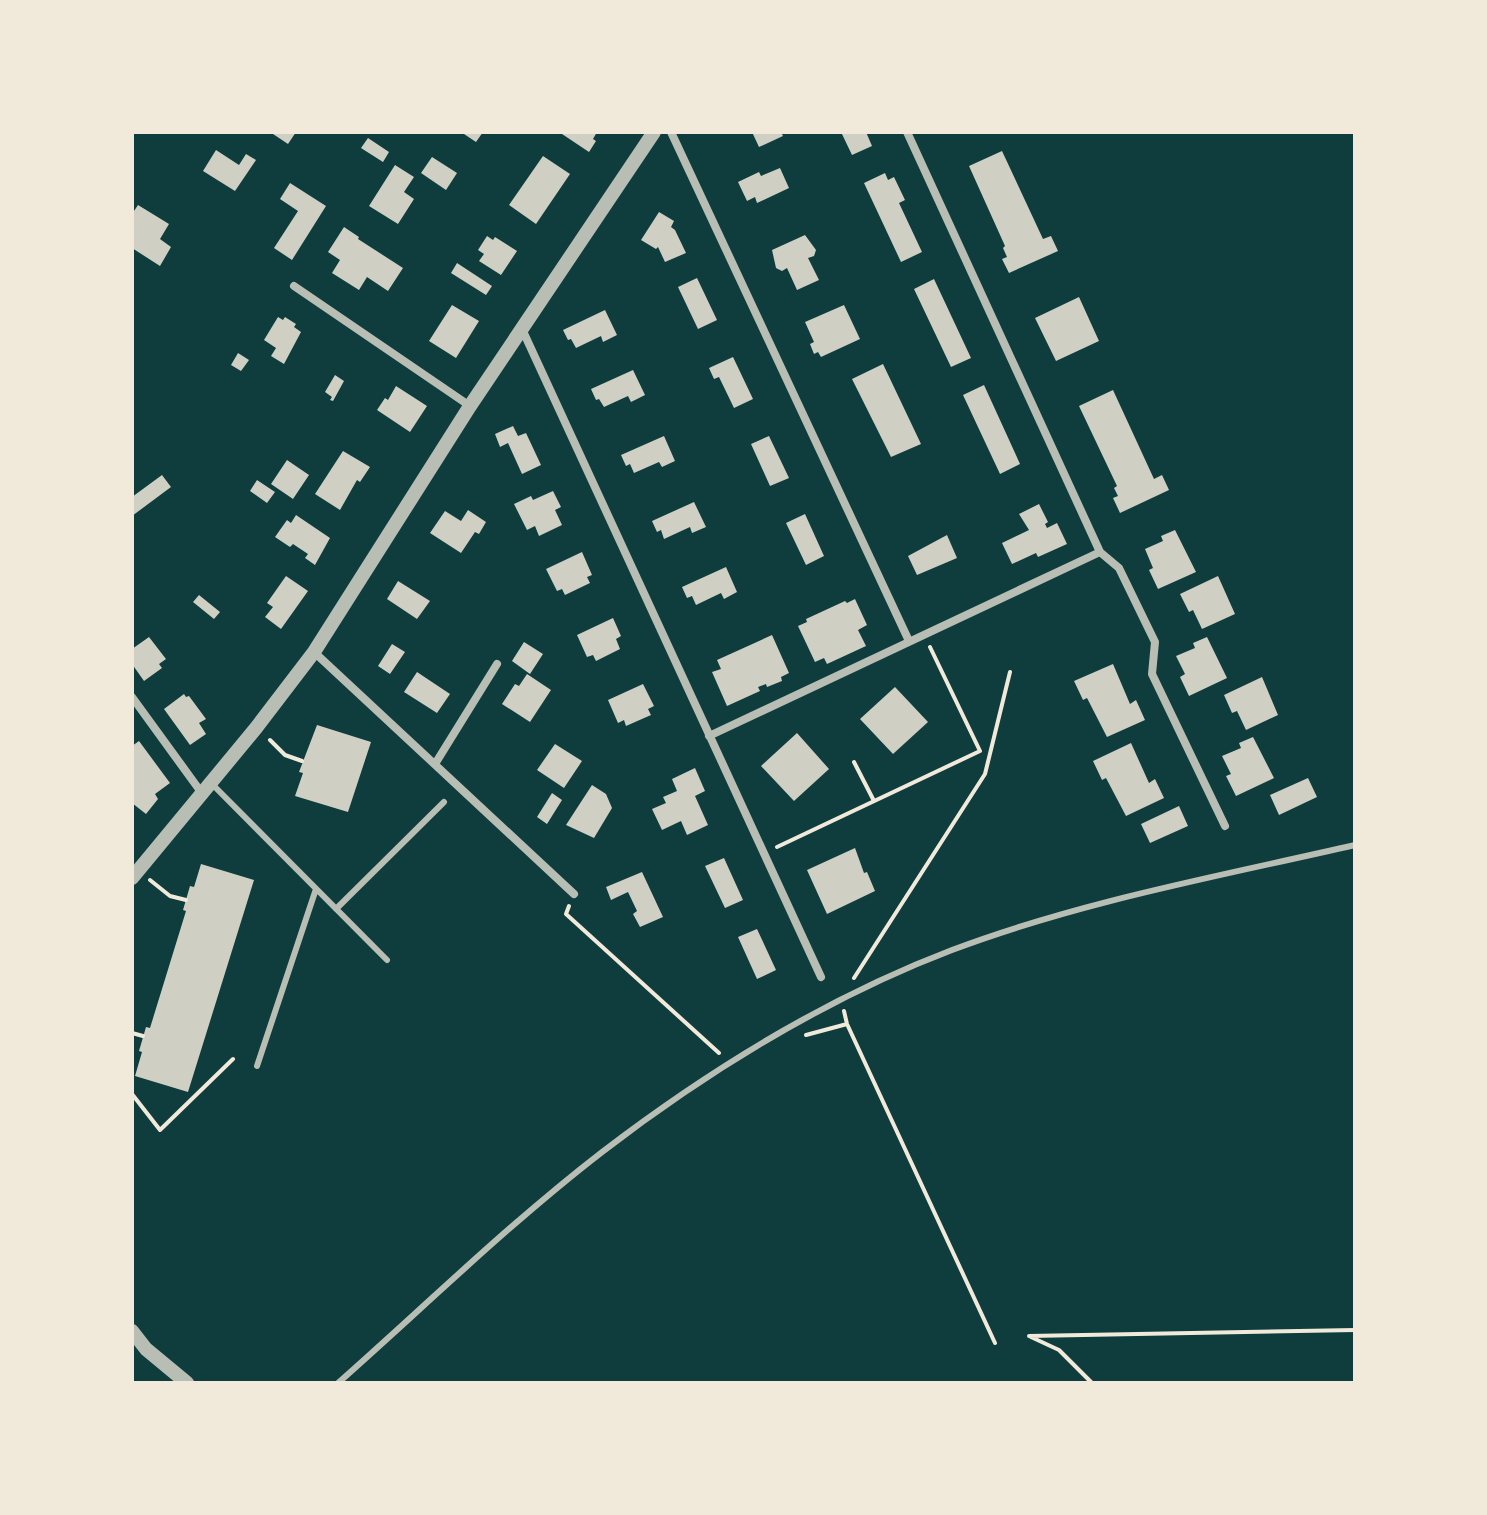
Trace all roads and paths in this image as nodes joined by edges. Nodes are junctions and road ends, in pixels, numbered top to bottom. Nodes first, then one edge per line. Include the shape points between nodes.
1 (654, 132) edge
2 (671, 132) edge
3 (907, 132) edge
4 (294, 286) dead end
5 (522, 329) junction
6 (470, 406) junction
7 (1100, 552) junction
8 (924, 634) junction
9 (909, 641) junction
10 (314, 652) junction
11 (497, 664) dead end
12 (1010, 672) dead end
13 (132, 697) edge
14 (256, 728) junction
15 (709, 736) junction
16 (302, 761) dead end
17 (854, 762) dead end
18 (435, 764) junction
19 (205, 787) junction
20 (874, 801) junction
21 (444, 802) dead end
22 (1225, 826) dead end
23 (1355, 845) edge
24 (763, 853) junction
25 (135, 875) edge
26 (316, 889) junction
27 (574, 894) joint
28 (186, 900) dead end
29 (336, 909) junction
30 (387, 960) dead end
31 (821, 977) dead end
32 (842, 1000) junction
33 (847, 1024) junction
34 (132, 1033) edge
35 (143, 1036) dead end
36 (800, 1036) dead end
37 (233, 1059) dead end
38 (730, 1063) junction
39 (257, 1066) dead end
40 (132, 1094) edge
41 (1355, 1330) edge
42 (132, 1331) edge
43 (995, 1343) dead end
44 (187, 1383) edge
45 (338, 1383) edge
46 (1092, 1383) edge

1 - 5 street
2 - 9 street
3 - 7 street
4 - 6 street
5 - 6 street
5 - 15 street
6 - 10 street
7 - 8 street
7 - 22 street via 1119,568 1155,642 1152,674
8 - 9 street
8 - 20 path via 980,751
9 - 15 street
10 - 14 street
10 - 18 street
11 - 18 street
12 - 32 path via 985,774
13 - 19 street
14 - 16 path via 285,755
14 - 19 street
15 - 24 street
17 - 20 path
18 - 27 street
19 - 25 street
19 - 26 lane
20 - 24 path
21 - 29 lane
23 - 32 lane via 1029,925 952,950
24 - 31 street
25 - 28 path
26 - 29 lane
26 - 39 lane
27 - 38 path via 566,914
29 - 30 lane
32 - 33 path
32 - 38 lane
33 - 36 path
33 - 43 path
34 - 35 path
37 - 40 path via 160,1130
38 - 45 lane via 600,1154
41 - 46 path via 1029,1336 1059,1350
42 - 44 street

